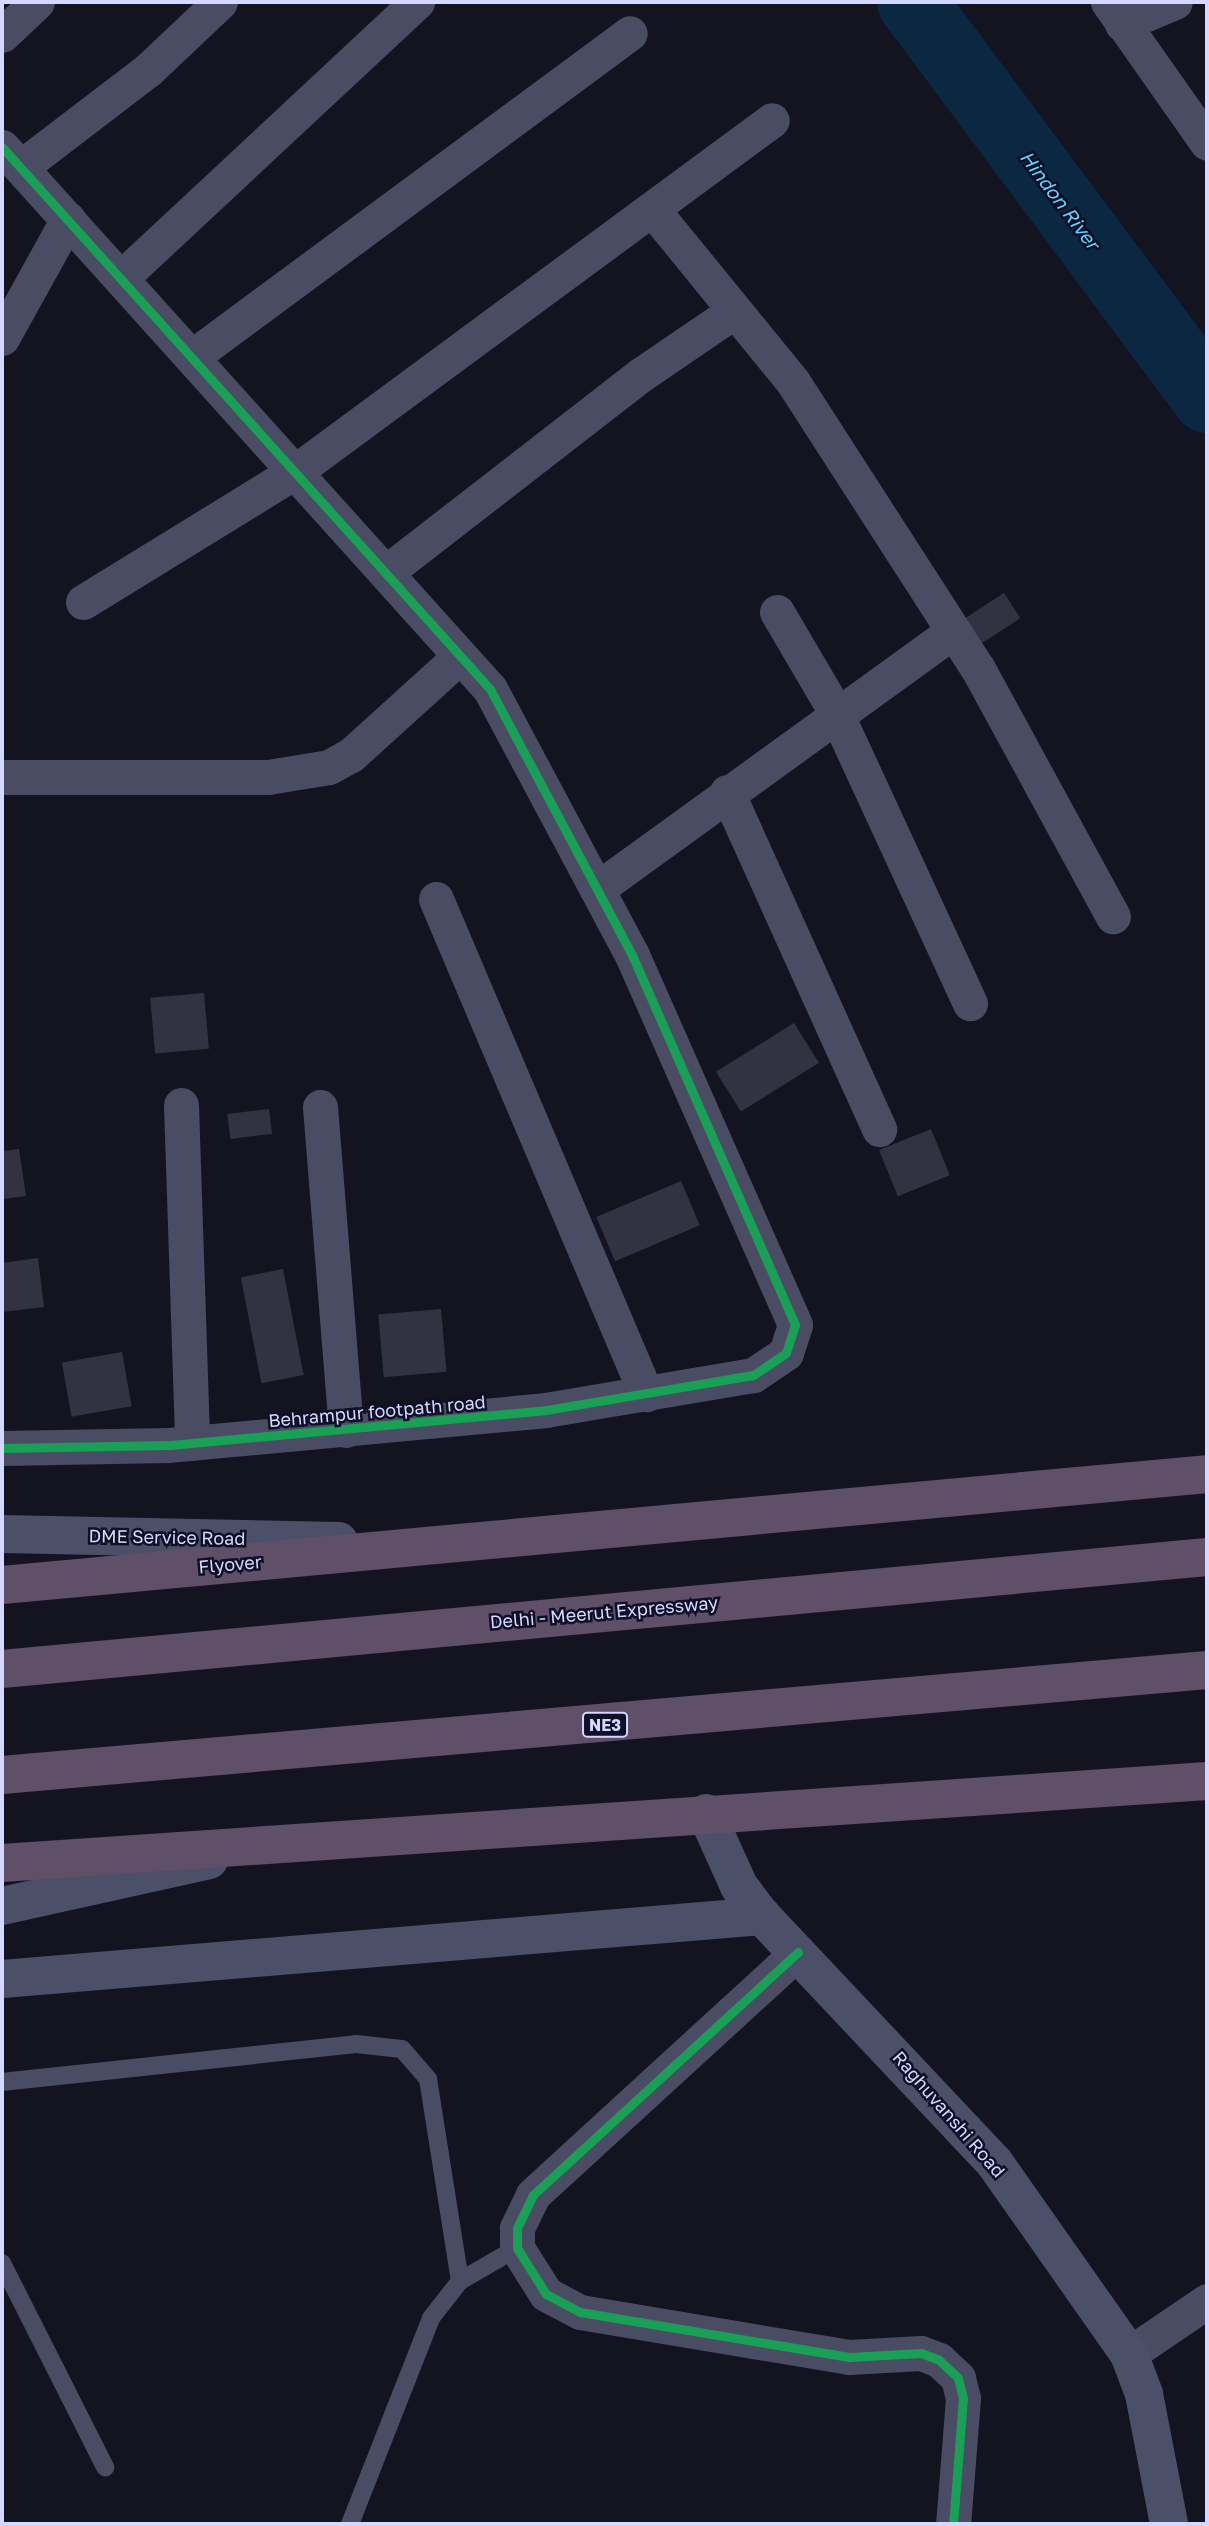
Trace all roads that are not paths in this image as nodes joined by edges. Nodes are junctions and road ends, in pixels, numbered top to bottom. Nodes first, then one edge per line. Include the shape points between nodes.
1 (37, 2) edge
2 (220, 2) edge
3 (418, 2) edge
4 (1175, 2) edge
5 (1115, 13) edge
6 (630, 33) dead end
7 (2, 35) edge
8 (772, 120) dead end
9 (1206, 140) edge
10 (11, 157) edge
11 (652, 209) junction
12 (68, 219) junction
13 (121, 278) junction
14 (733, 312) junction
15 (2, 338) edge
16 (193, 356) junction
17 (296, 471) junction
18 (389, 570) junction
19 (83, 602) dead end
20 (777, 612) dead end
21 (953, 631) junction
22 (460, 656) junction
23 (835, 711) junction
24 (2, 777) edge
25 (727, 792) junction
26 (597, 889) junction
27 (436, 899) dead end
28 (1113, 916) dead end
29 (970, 1003) dead end
30 (181, 1105) dead end
31 (320, 1107) dead end
32 (879, 1129) dead end
33 (646, 1394) junction
34 (346, 1430) junction
35 (192, 1443) junction
36 (2, 1448) edge
37 (1196, 1474) edge
38 (2, 1534) edge
39 (458, 1543) junction
40 (1201, 1558) edge
41 (2, 1585) edge
42 (2, 1669) edge
43 (1207, 1670) edge
44 (2, 1775) edge
45 (1207, 1781) edge
46 (705, 1813) junction
47 (289, 1843) junction
48 (2, 1863) edge
49 (2, 1906) edge
50 (762, 1916) junction
51 (798, 1952) junction
52 (2, 1979) edge
53 (2, 2082) edge
54 (517, 2248) junction
55 (2, 2263) edge
56 (460, 2281) junction
57 (1207, 2301) edge
58 (1129, 2354) junction
59 (105, 2467) dead end
60 (350, 2524) edge
61 (953, 2524) edge
62 (1169, 2524) edge

1 - 7 street
2 - 10 street via 148,70
3 - 13 street
4 - 5 street
5 - 9 street
6 - 16 street
8 - 11 street
10 - 12 street
11 - 14 street
11 - 17 street
12 - 13 street
12 - 15 street
13 - 16 street
14 - 18 street
14 - 21 street via 793,382
16 - 17 street
17 - 18 street
17 - 19 street
18 - 22 street
20 - 23 street
21 - 23 street
21 - 28 street
22 - 24 street via 351,755 329,767 268,778
22 - 26 street via 508,715
23 - 25 street
23 - 29 street
25 - 26 street
25 - 32 street
26 - 33 street, Behrampur footpath road via 795,1325 786,1353 753,1376
27 - 33 street
30 - 35 street
31 - 34 street
33 - 34 street, Behrampur footpath road
34 - 35 street, Behrampur footpath road
35 - 36 street, Behrampur footpath road
37 - 39 highway, Flyover
38 - 39 street, DME Service Road
39 - 41 highway, Flyover
40 - 42 highway, Delhi - Meerut Expressway
43 - 44 highway, NE3
45 - 46 highway
46 - 47 highway
46 - 50 street, Raghuvanshi Road via 739,1886
47 - 48 highway
47 - 49 street
50 - 51 street, Raghuvanshi Road
50 - 52 street
51 - 54 street via 533,2195 517,2228
51 - 58 street, Raghuvanshi Road via 995,2162
53 - 56 lane via 356,2044 402,2049 428,2079
54 - 56 lane
54 - 61 street via 546,2294 580,2312 849,2357 920,2353 939,2360 958,2378 963,2398
55 - 59 lane
56 - 60 lane via 431,2318
57 - 58 street
58 - 62 street, Raghuvanshi Road via 1143,2394

